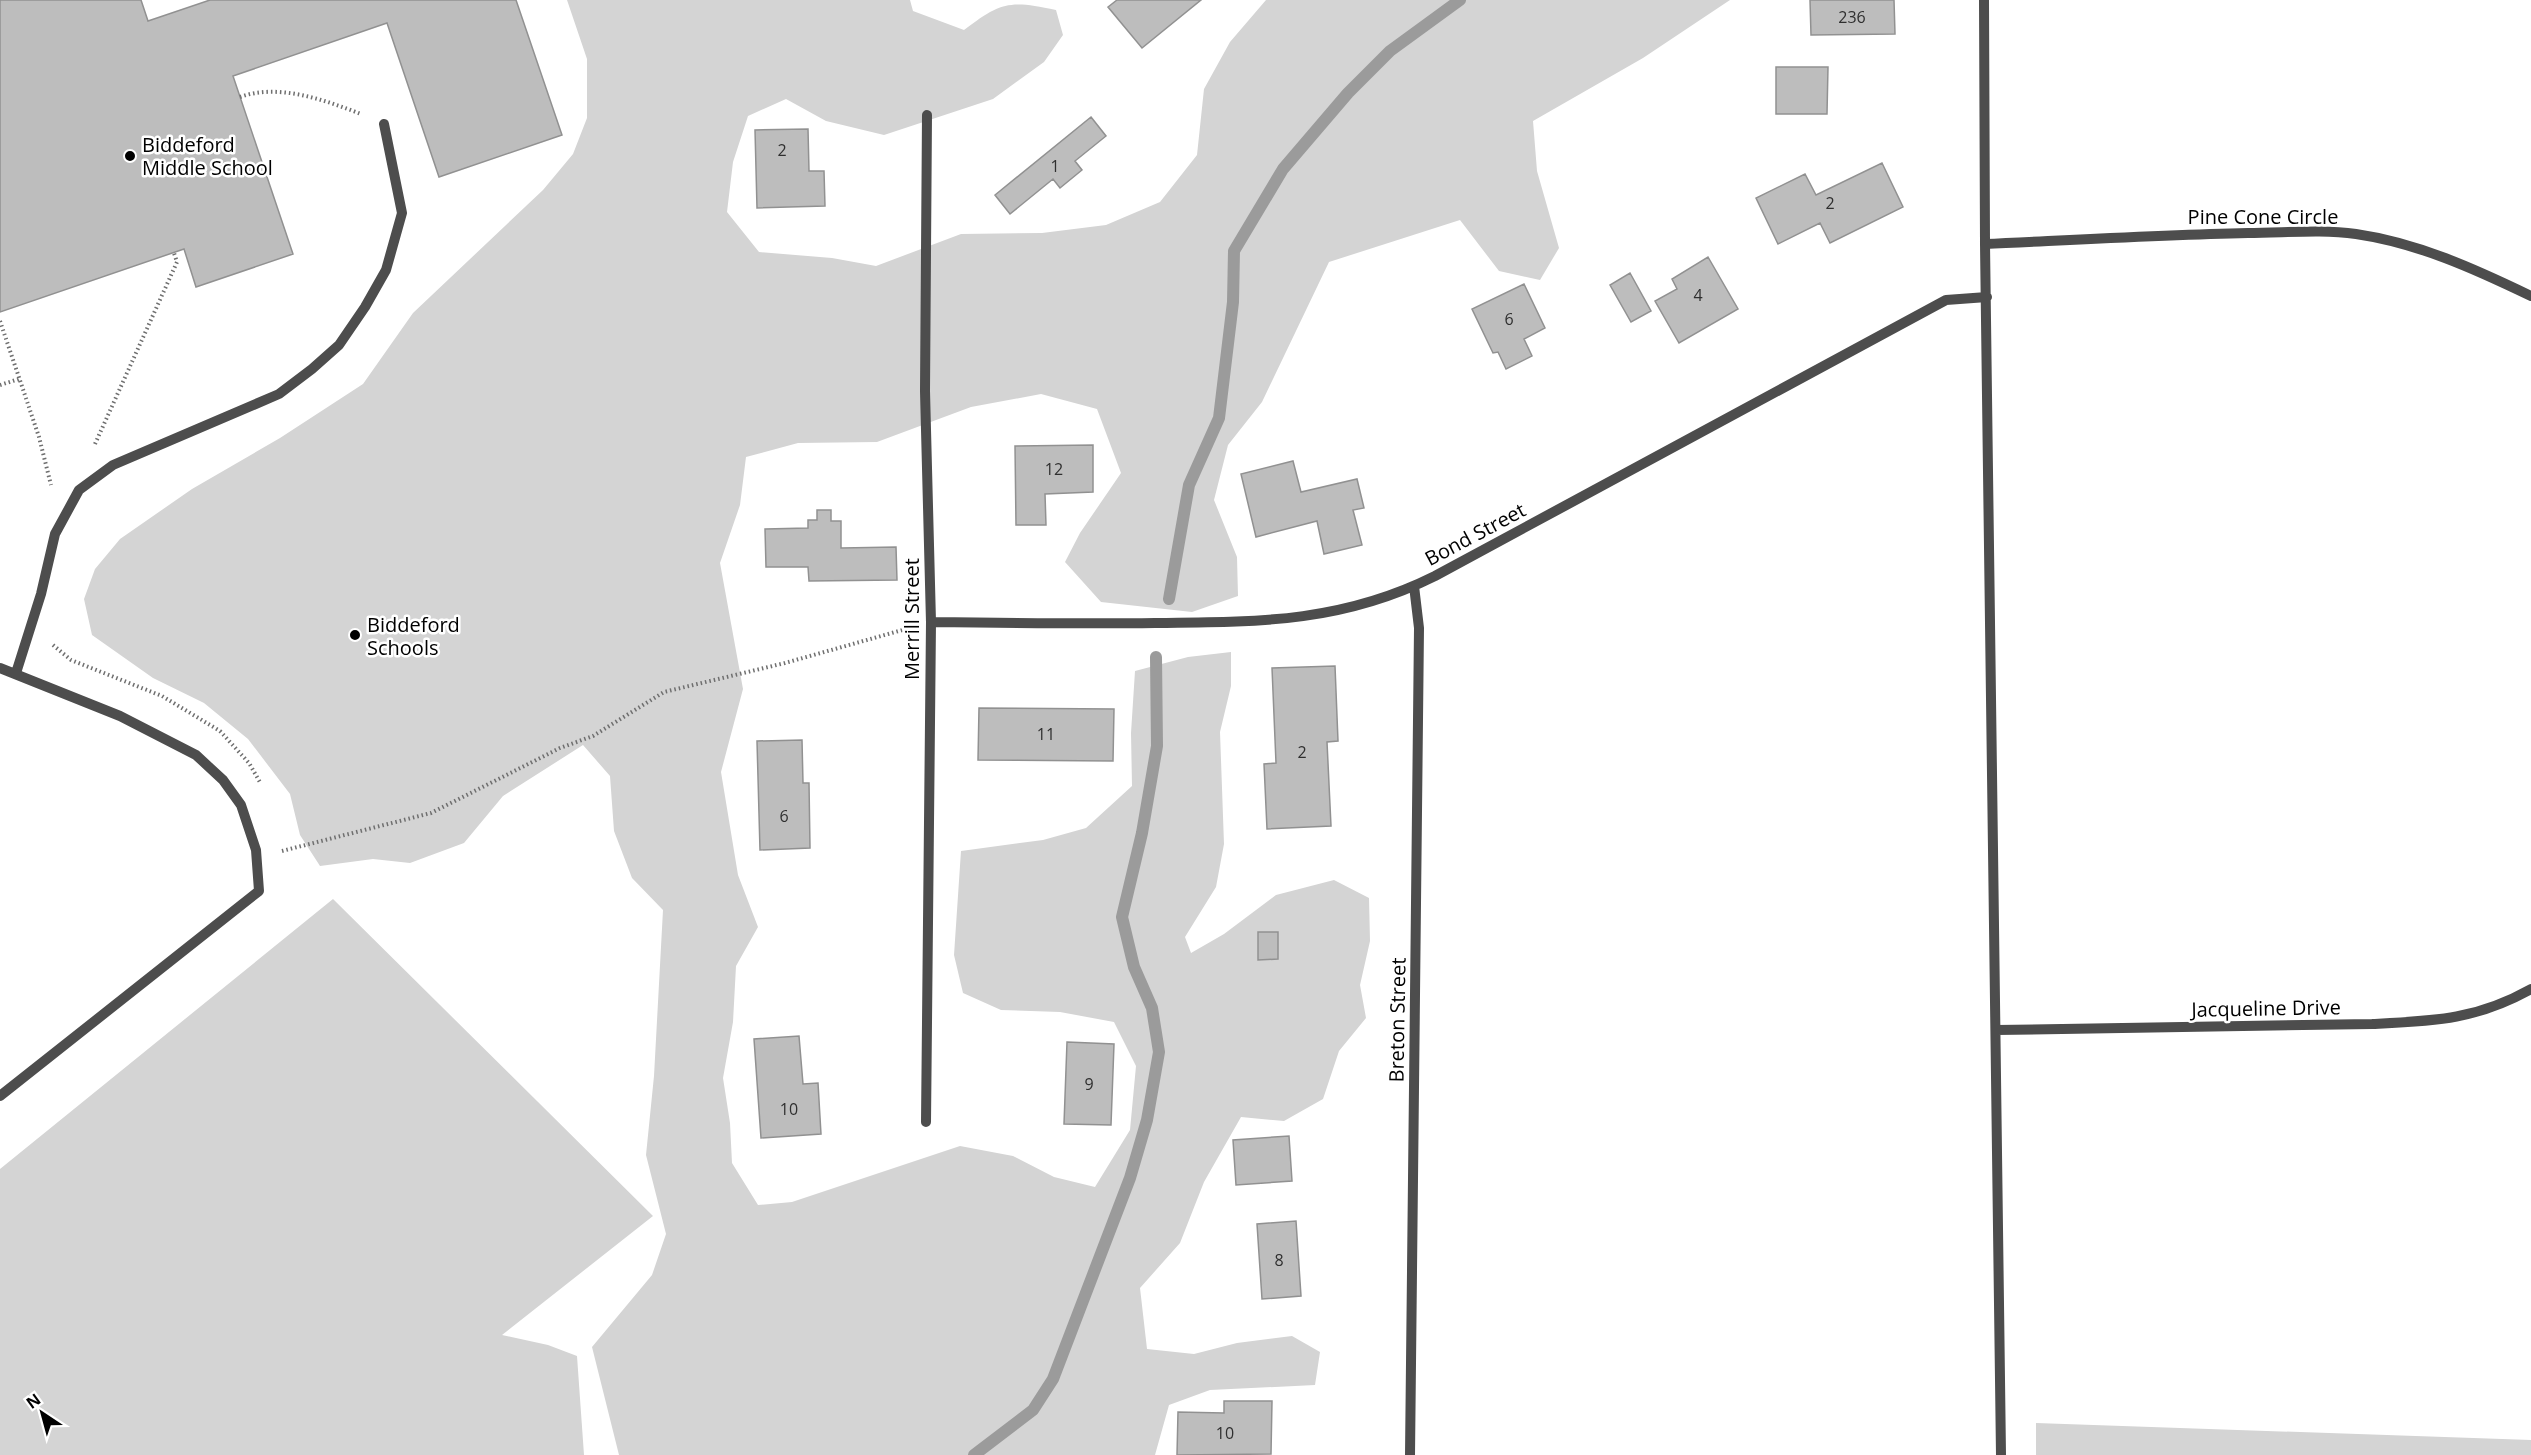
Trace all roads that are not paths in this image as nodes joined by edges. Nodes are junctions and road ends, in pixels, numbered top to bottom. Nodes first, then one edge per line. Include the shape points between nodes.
1 (1984, 0) edge
2 (927, 116) dead end
3 (384, 124) road end
4 (1985, 244) junction
5 (2531, 296) edge
6 (1987, 297) junction
7 (1414, 586) junction
8 (931, 622) junction
9 (0, 668) edge
10 (16, 673) junction
11 (2531, 989) edge
12 (1996, 1030) junction
13 (0, 1096) edge
14 (926, 1122) dead end
15 (1410, 1455) edge
16 (2001, 1455) edge

1 - 4 street
2 - 8 street, Merrill Street via 925,391
3 - 10 street via 402,213 386,270 365,307 339,345 279,394 113,465 79,490 55,534
4 - 5 street, Pine Cone Circle via 2194,234 2357,234 2445,257
4 - 6 street
6 - 7 street, Bond Street via 1946,300
6 - 12 street
7 - 8 street, Bond Street via 1356,608 1251,622
7 - 15 street, Breton Street via 1419,628
8 - 14 street, Merrill Street
9 - 10 street
10 - 13 street via 120,716 196,755 223,780 241,805 256,850 259,891
11 - 12 street, Jacqueline Drive via 2494,1008 2433,1021
12 - 16 street

